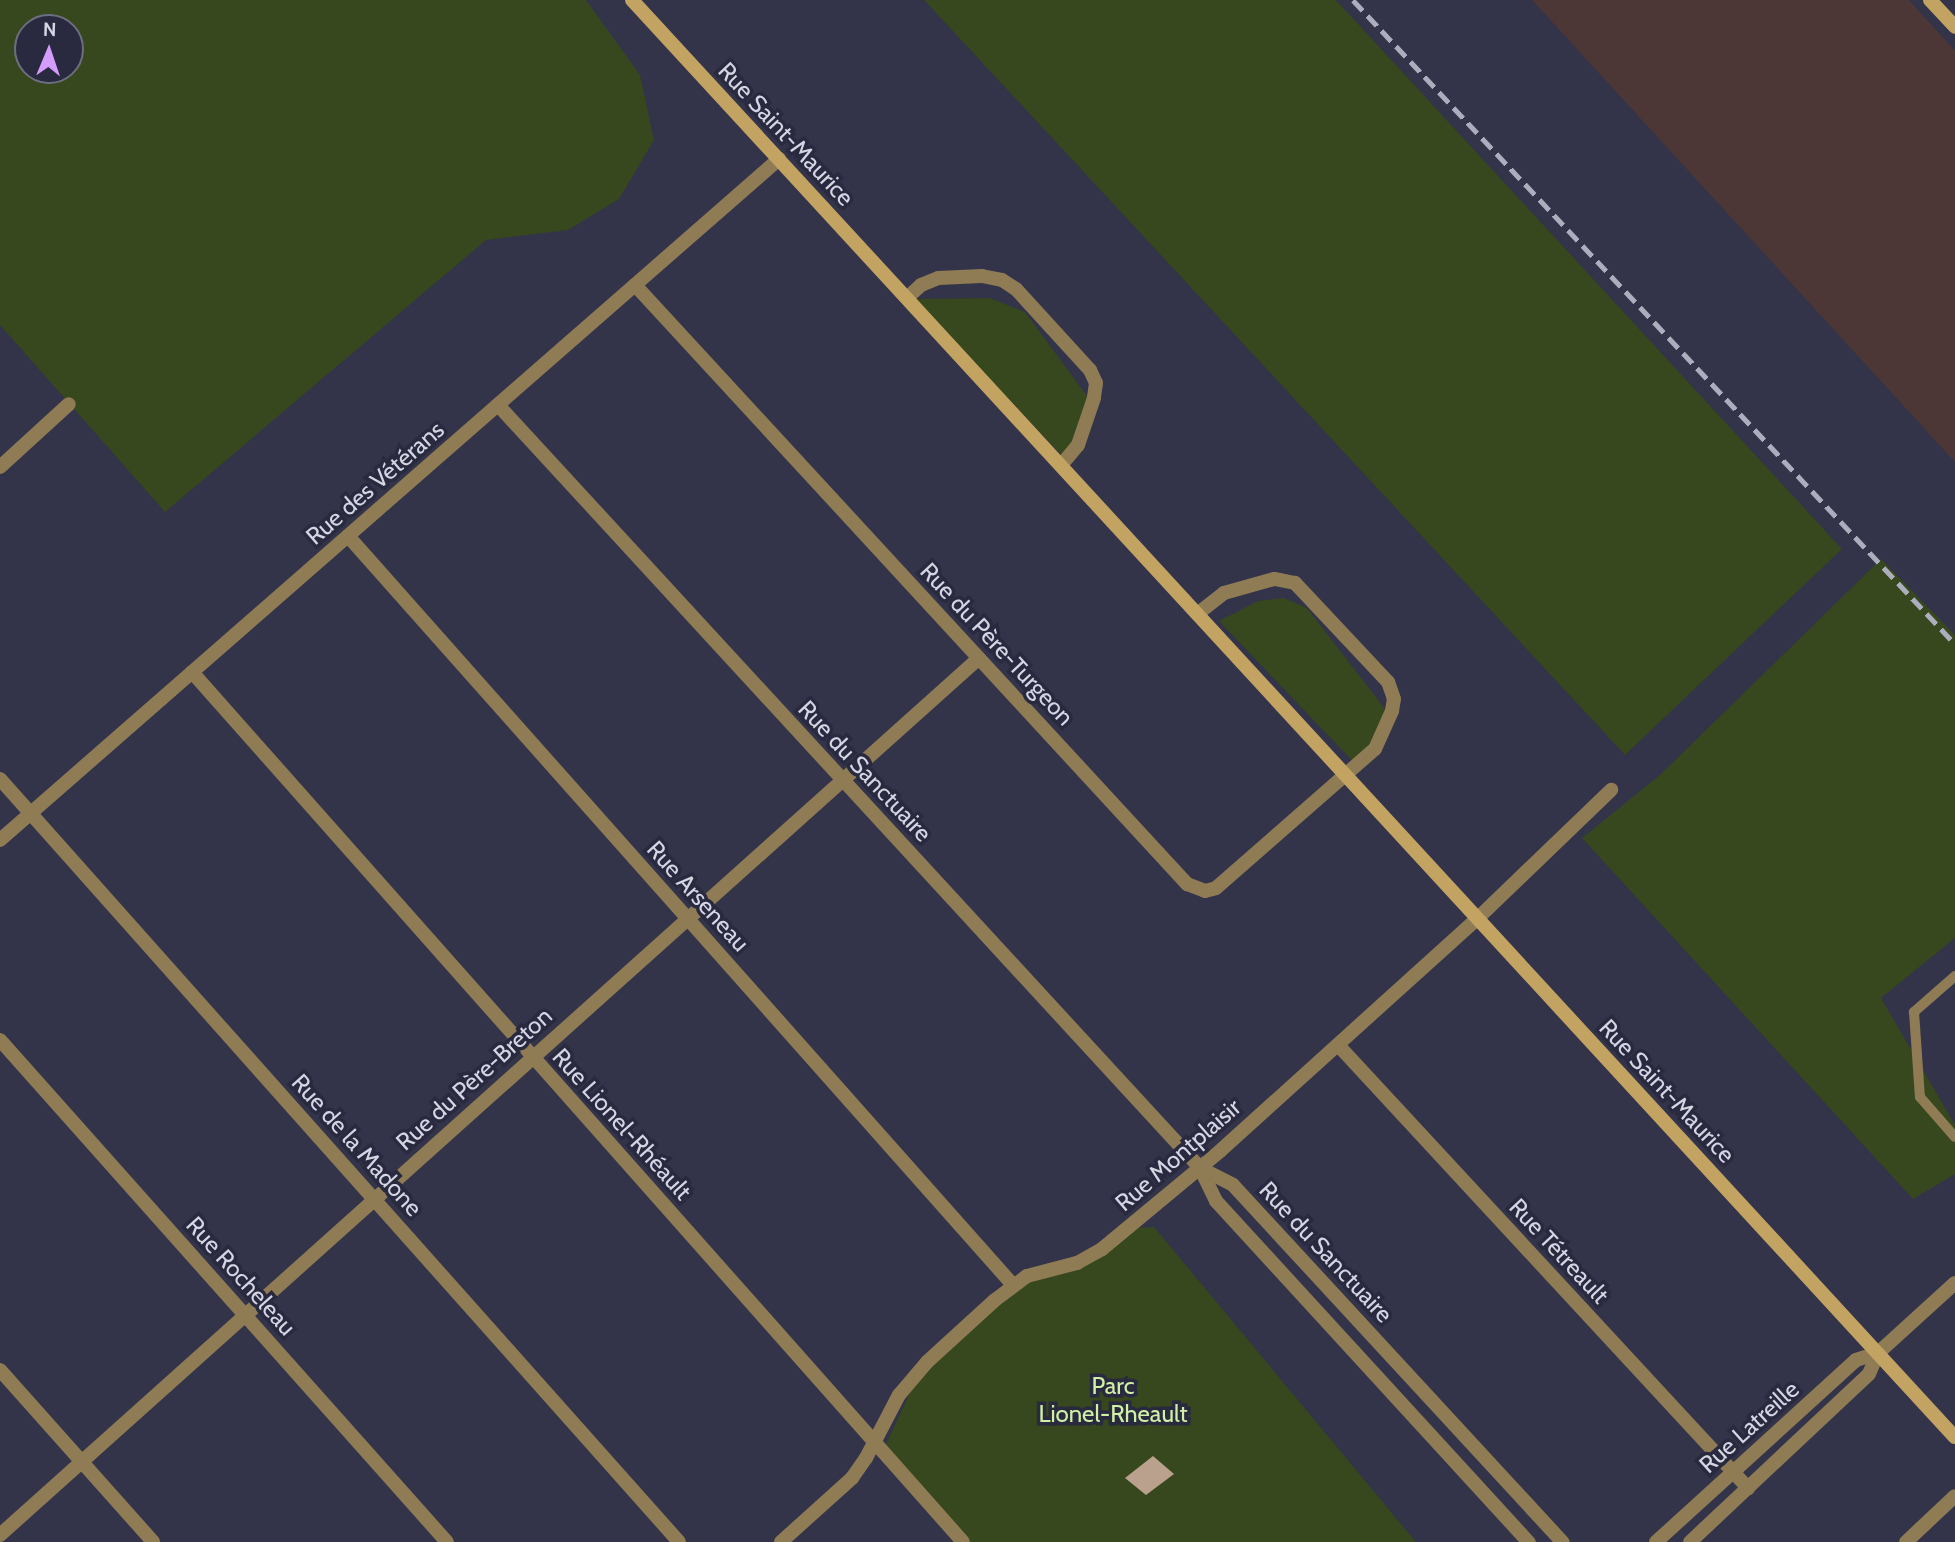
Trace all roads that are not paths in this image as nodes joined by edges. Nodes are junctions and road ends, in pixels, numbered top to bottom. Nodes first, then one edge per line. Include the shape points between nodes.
1 (632, 0) edge
2 (1930, 0) edge
3 (1955, 27) edge
4 (779, 159) junction
5 (635, 285) junction
6 (907, 298) junction
7 (69, 404) dead end
8 (498, 405) junction
9 (1061, 465) junction
10 (0, 467) edge
11 (348, 536) junction
12 (1197, 614) junction
13 (979, 657) junction
14 (192, 672) junction
15 (1347, 775) junction
16 (0, 779) edge
17 (842, 780) junction
18 (1611, 790) dead end
19 (30, 814) junction
20 (0, 840) edge
21 (1478, 918) junction
22 (688, 919) junction
23 (1955, 976) edge
24 (0, 1040) edge
25 (1338, 1045) junction
26 (533, 1058) junction
27 (1955, 1137) edge
28 (1200, 1168) junction
29 (374, 1199) junction
30 (1955, 1283) edge
31 (1013, 1285) junction
32 (246, 1315) junction
33 (1878, 1353) junction
34 (0, 1370) edge
35 (1411, 1378) junction
36 (1394, 1394) junction
37 (1955, 1437) edge
38 (874, 1443) junction
39 (82, 1462) junction
40 (1734, 1472) junction
41 (1748, 1488) junction
42 (1955, 1496) edge
43 (0, 1535) edge
44 (153, 1542) edge
45 (447, 1542) edge
46 (679, 1542) edge
47 (781, 1542) edge
48 (963, 1542) edge
49 (1529, 1542) edge
50 (1563, 1542) edge
51 (1656, 1542) edge
52 (1690, 1542) edge
53 (1906, 1542) edge

1 - 4 street, Rue Saint-Maurice
2 - 3 street
4 - 5 street, Rue des Vétérans
4 - 6 street, Rue Saint-Maurice
5 - 8 street, Rue des Vétérans
5 - 13 street, Rue du Père-Turgeon
6 - 9 street, Rue Saint-Maurice
6 - 9 street via 938,278 982,276 1016,289 1095,377 1094,398 1075,450
7 - 10 street
8 - 11 street, Rue des Vétérans
8 - 17 street, Rue du Sanctuaire
9 - 12 street, Rue Saint-Maurice
11 - 14 street, Rue des Vétérans
11 - 22 street, Rue Arseneau
12 - 15 street, Rue Saint-Maurice
12 - 15 street via 1224,593 1268,580 1287,580 1303,589 1393,693 1392,711 1379,744
13 - 15 street, Rue du Père-Turgeon via 1187,884 1200,891 1216,888
13 - 17 street, Rue du Père-Breton
14 - 19 street, Rue des Vétérans
14 - 26 street, Rue Lionel-Rhéault
15 - 21 street, Rue Saint-Maurice
16 - 19 street, Rue de la Madone
17 - 22 street, Rue du Père-Breton
17 - 28 street, Rue du Sanctuaire
18 - 21 street, Rue Montplaisir
19 - 20 street, Rue des Vétérans
19 - 29 street, Rue de la Madone
21 - 25 street, Rue Montplaisir
21 - 33 street, Rue Saint-Maurice
22 - 26 street, Rue du Père-Breton
22 - 31 street, Rue Arseneau
23 - 27 lane via 1914,1012 1920,1097
24 - 32 street, Rue Rocheleau
25 - 28 street, Rue Montplaisir
25 - 40 street, Rue Tétreault
26 - 29 street, Rue du Père-Breton
26 - 38 street, Rue Lionel-Rhéault
28 - 31 street, Rue Montplaisir via 1094,1256 1033,1273
28 - 35 street, Rue du Sanctuaire via 1233,1185
28 - 36 street, Rue du Sanctuaire via 1216,1200
29 - 32 street, Rue du Père-Breton
29 - 46 street, Rue de la Madone
30 - 33 street, Rue Latreille
31 - 38 street, Rue Montplaisir via 914,1377 891,1406
32 - 39 street, Rue du Père-Breton
32 - 45 street, Rue Rocheleau
33 - 37 street, Rue Saint-Maurice
33 - 40 street, Rue Latreille via 1856,1360
33 - 41 street, Rue Latreille via 1868,1374
34 - 39 street
35 - 36 street
35 - 50 street, Rue du Sanctuaire
36 - 49 street, Rue du Sanctuaire
38 - 47 street, Rue Montplaisir via 852,1478
38 - 48 street, Rue Lionel-Rhéault
39 - 43 street, Rue du Père-Breton
39 - 44 street
40 - 41 street, Rue Tétreault
40 - 51 street, Rue Latreille
41 - 52 street, Rue Latreille
42 - 53 street

